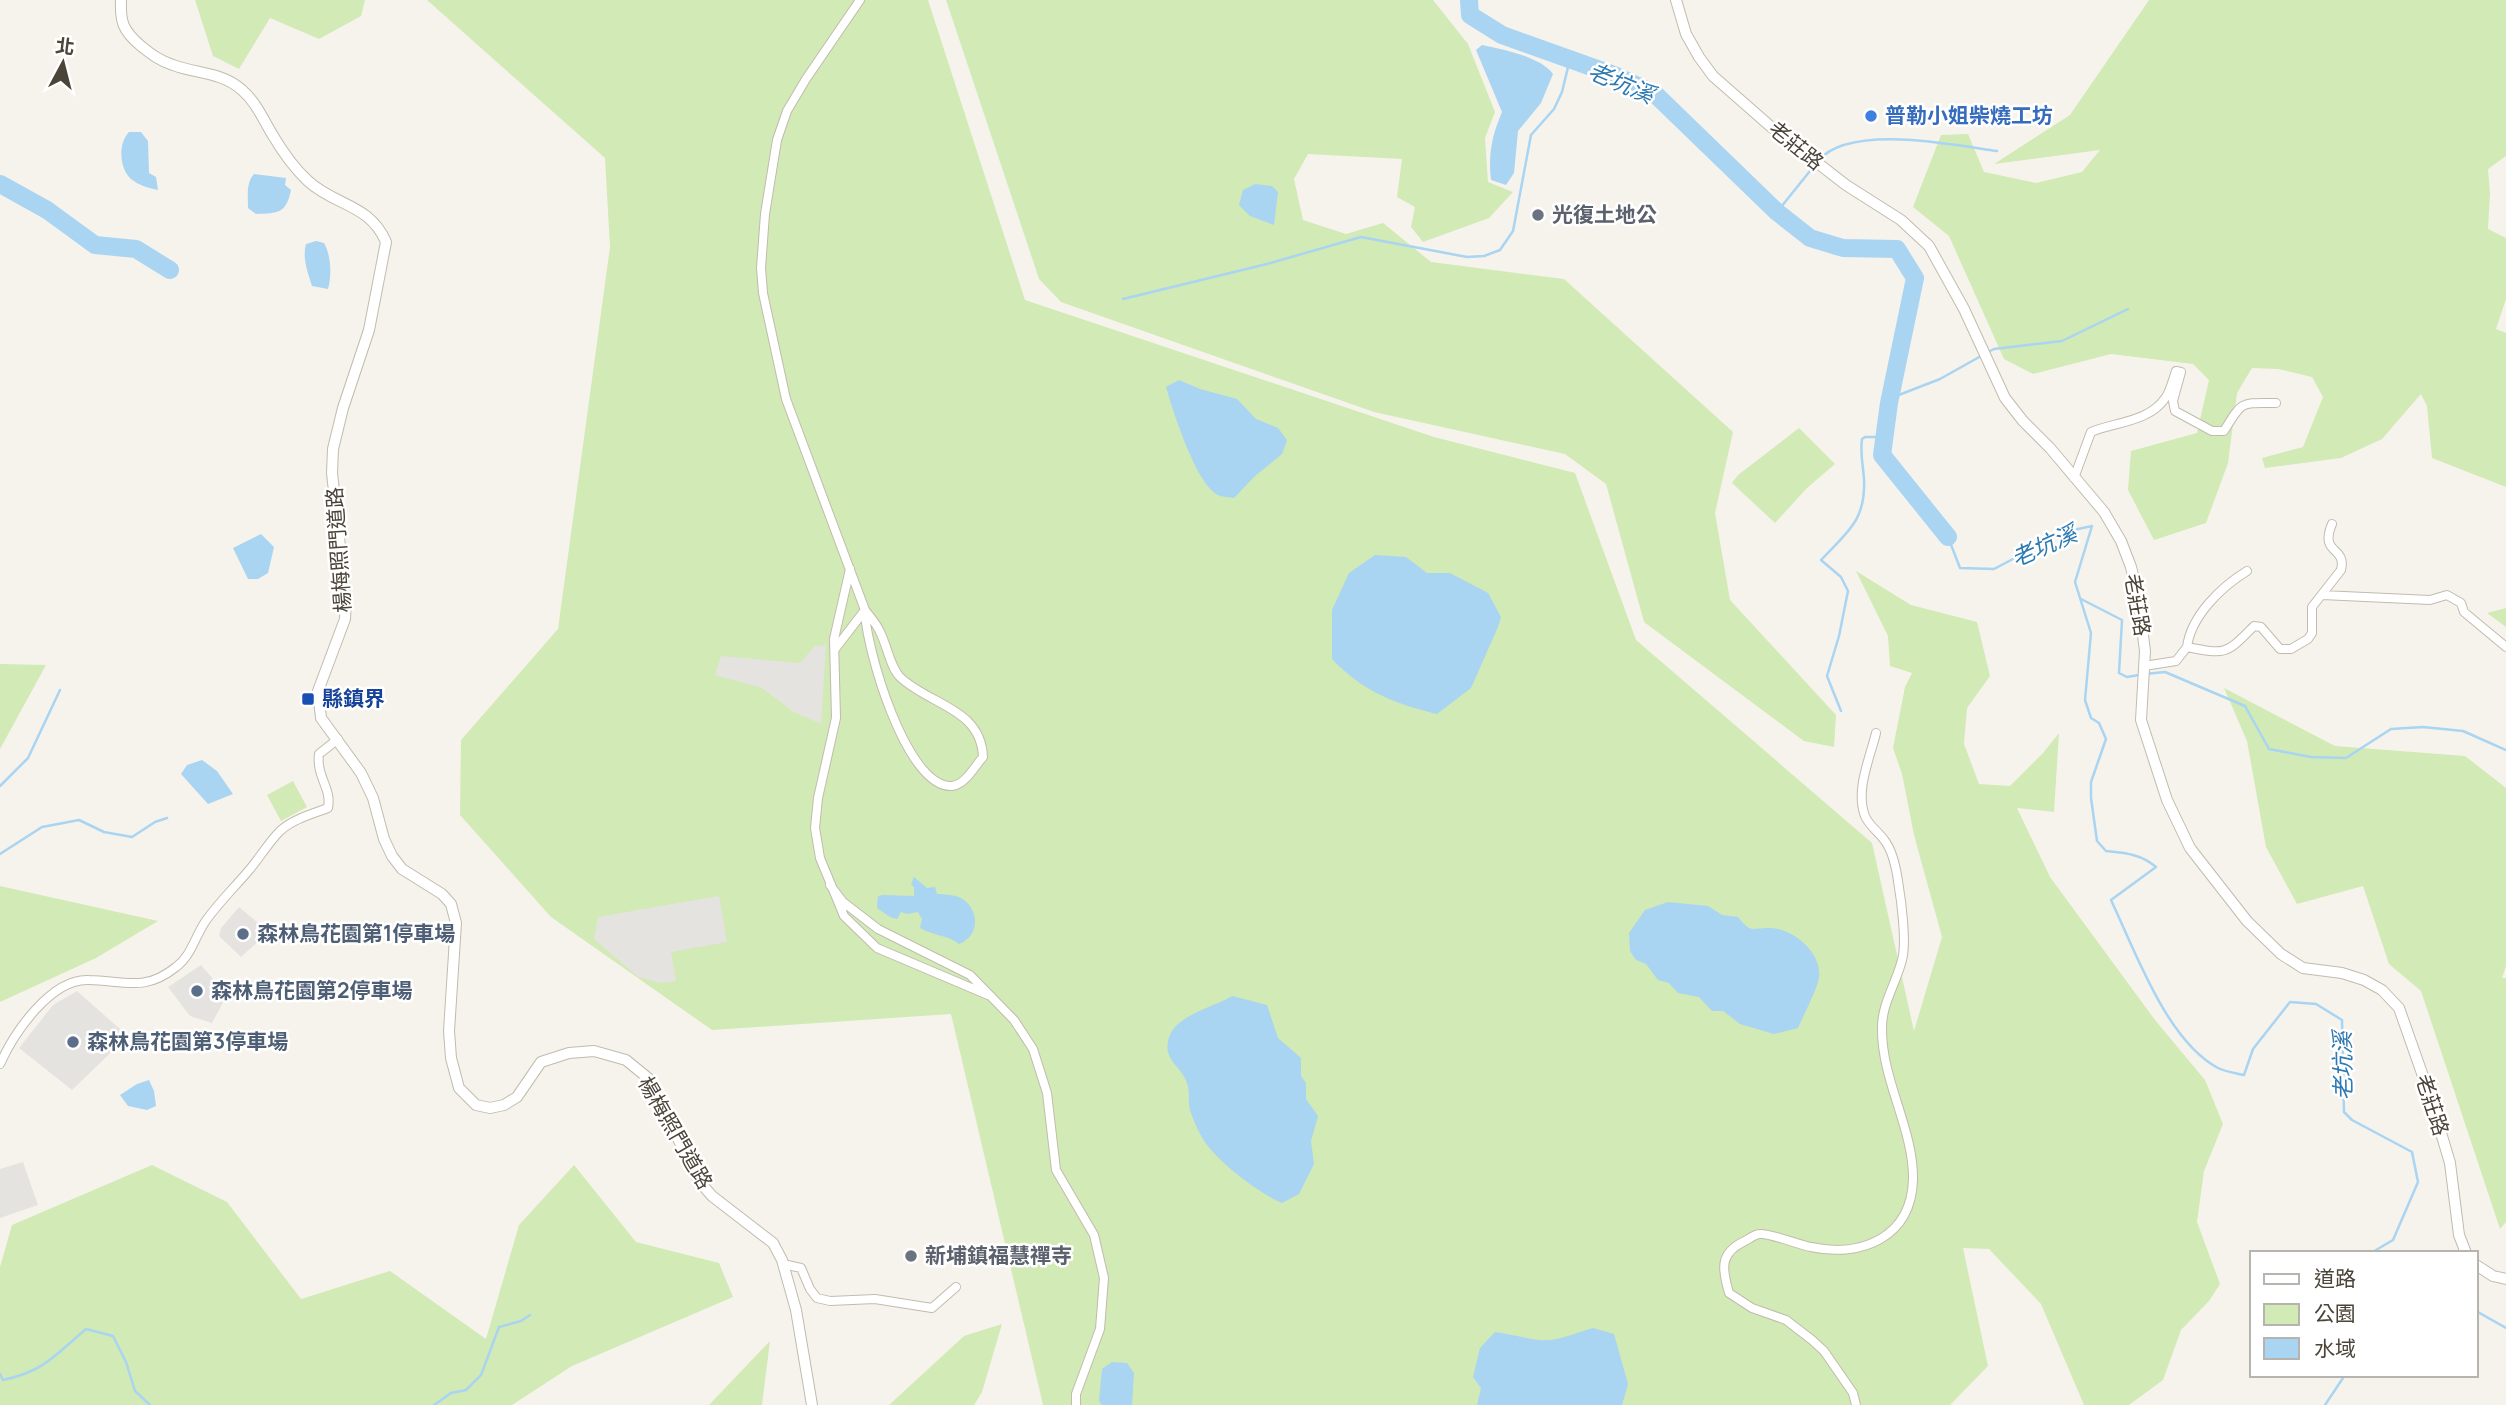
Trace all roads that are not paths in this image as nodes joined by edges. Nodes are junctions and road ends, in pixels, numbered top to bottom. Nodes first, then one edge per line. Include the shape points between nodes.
1 (121, 0) edge
2 (860, 0) edge
3 (1676, 0) edge
4 (2276, 403) dead end
5 (2074, 478) junction
6 (2332, 524) dead end
7 (850, 569) junction
8 (2247, 571) dead end
9 (2322, 595) junction
10 (865, 610) junction
11 (2187, 647) junction
12 (2506, 647) edge
13 (835, 649) junction
14 (2144, 672) junction
15 (1876, 733) dead end
16 (338, 738) junction
17 (830, 885) junction
18 (992, 996) junction
19 (0, 1064) edge
20 (2465, 1251) edge
21 (783, 1264) junction
22 (2478, 1266) edge
23 (2506, 1279) edge
24 (956, 1287) dead end
25 (812, 1405) edge
26 (1076, 1405) edge
27 (1856, 1405) edge

1 - 16 street, 楊梅照門道路 via 120,20 132,38 155,57 227,79 243,91 309,183 373,220 386,242 369,330 333,449 345,619 318,691 321,718
2 - 7 street via 787,111 777,140 761,268 786,399
3 - 5 street, 老莊路 via 1686,34 1713,76 1821,166 1901,220 1930,246 2005,398
4 - 5 street via 2239,406 2224,431 2212,431 2175,411 2181,372 2176,371 2158,406 2127,422 2091,432
5 - 14 street, 老莊路 via 2104,512 2131,566
6 - 9 street via 2327,536 2343,565
7 - 10 street
7 - 13 street
8 - 11 street via 2217,594 2193,626
9 - 11 street via 2312,607 2308,639 2291,649 2280,649 2261,627 2254,626 2229,651
9 - 12 street via 2422,600 2447,595
10 - 10 street via 865,629 909,753 932,780 951,786 964,780 983,757 982,742 972,724 897,675 879,629
10 - 13 street
11 - 14 street via 2176,661
13 - 17 street via 836,718 815,828
14 - 20 street, 老莊路 via 2141,720 2149,748 2167,800 2190,848 2210,876 2281,954 2303,968 2364,980 2399,1008 2450,1163 2457,1224
15 - 27 street via 1862,803 1866,817 1892,854 1898,879 1903,956 1883,1008 1883,1050 1913,1168 1913,1197 1903,1220 1887,1238 1844,1249 1814,1248 1759,1234 1735,1245 1725,1257 1723,1274 1729,1293 1752,1308 1786,1320 1824,1351 1853,1393
16 - 19 street via 319,754 318,766 330,798 328,808 281,830 211,914 178,966 140,985 86,979 60,988 38,1007
16 - 21 street, 楊梅照門道路 via 373,798 392,856 402,869 451,904 456,923 449,1031 454,1068 467,1099 489,1108 504,1105 517,1097 541,1062 569,1053 594,1051 626,1060 648,1078 699,1181 773,1243
17 - 18 street via 843,902 878,929 970,975
17 - 18 street via 844,916 877,948
18 - 26 street via 1033,1049 1047,1093 1056,1170 1094,1235 1104,1278 1100,1329
21 - 24 street via 801,1268 817,1298 830,1301 875,1299 932,1308
21 - 25 street, 楊梅照門道路
22 - 23 street

